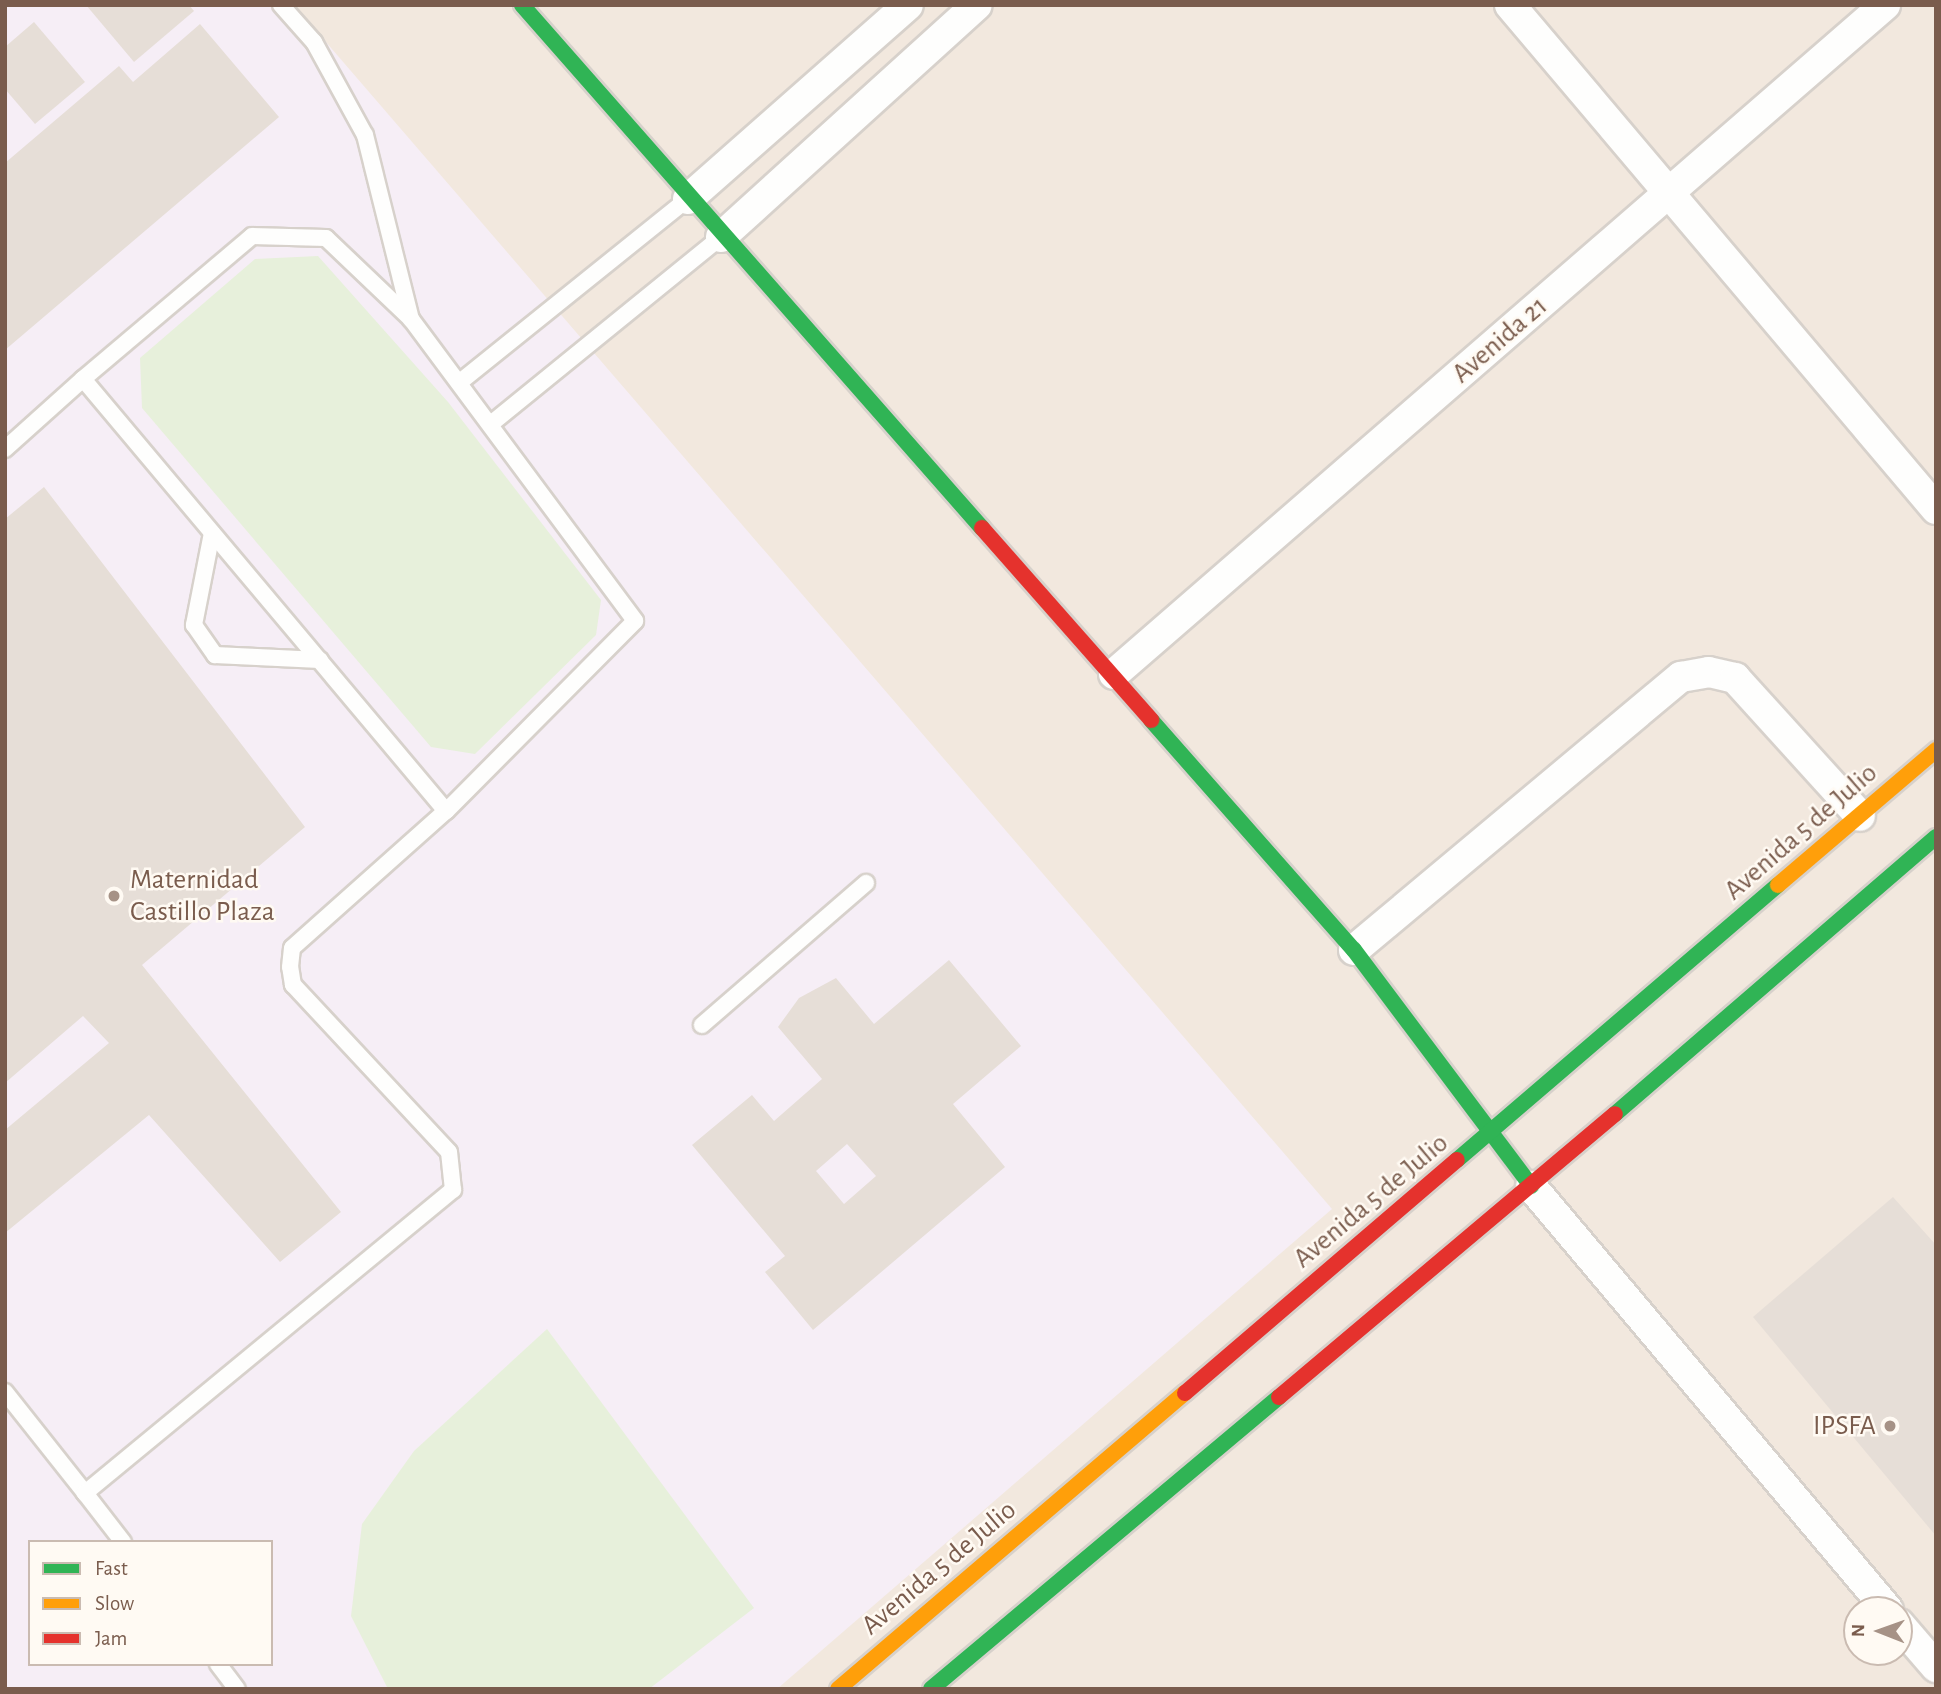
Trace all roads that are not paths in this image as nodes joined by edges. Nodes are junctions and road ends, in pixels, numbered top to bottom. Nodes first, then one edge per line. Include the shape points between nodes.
1 (281, 5) edge
2 (522, 5) edge
3 (908, 5) edge
4 (977, 5) edge
5 (1510, 5) edge
6 (1885, 5) edge
7 (1668, 193) junction
8 (688, 199) junction
9 (721, 237) junction
10 (411, 319) junction
11 (83, 379) junction
12 (460, 382) junction
13 (492, 423) junction
14 (5, 449) edge
15 (1935, 508) edge
16 (212, 533) junction
17 (320, 660) junction
18 (1114, 674) junction
19 (1936, 750) edge
20 (446, 811) junction
21 (1860, 816) junction
22 (1936, 837) edge
23 (866, 883) dead end
24 (1354, 950) junction
25 (702, 1025) dead end
26 (1491, 1134) junction
27 (1531, 1186) junction
28 (5, 1392) edge
29 (85, 1493) junction
30 (121, 1540) edge
31 (1876, 1596) edge
32 (1913, 1640) edge
33 (220, 1666) edge
34 (1936, 1667) edge
35 (844, 1687) edge
36 (237, 1689) edge
37 (931, 1689) edge

1 - 10 lane via 314,43 365,135
2 - 8 main road
3 - 8 street
4 - 9 street
5 - 7 street
6 - 7 street, Avenida 21
7 - 15 street
7 - 18 street, Avenida 21
8 - 9 main road
8 - 12 lane
9 - 13 lane
9 - 18 main road
10 - 11 lane via 326,238 252,236
10 - 12 lane
11 - 14 lane
11 - 16 lane
12 - 13 lane
13 - 20 lane via 635,621
16 - 17 lane
16 - 17 lane via 194,625 215,655
17 - 20 lane
18 - 24 main road
19 - 21 main road, Avenida 5 de Julio
20 - 29 lane via 292,948 290,967 293,985 449,1152 453,1190
21 - 24 street via 1735,678 1709,672 1681,677
21 - 26 main road, Avenida 5 de Julio
22 - 27 main road
23 - 25 lane
24 - 26 main road
26 - 27 main road
26 - 35 main road, Avenida 5 de Julio
27 - 31 street
27 - 37 main road
28 - 29 lane
29 - 30 lane
32 - 34 street
33 - 36 lane

